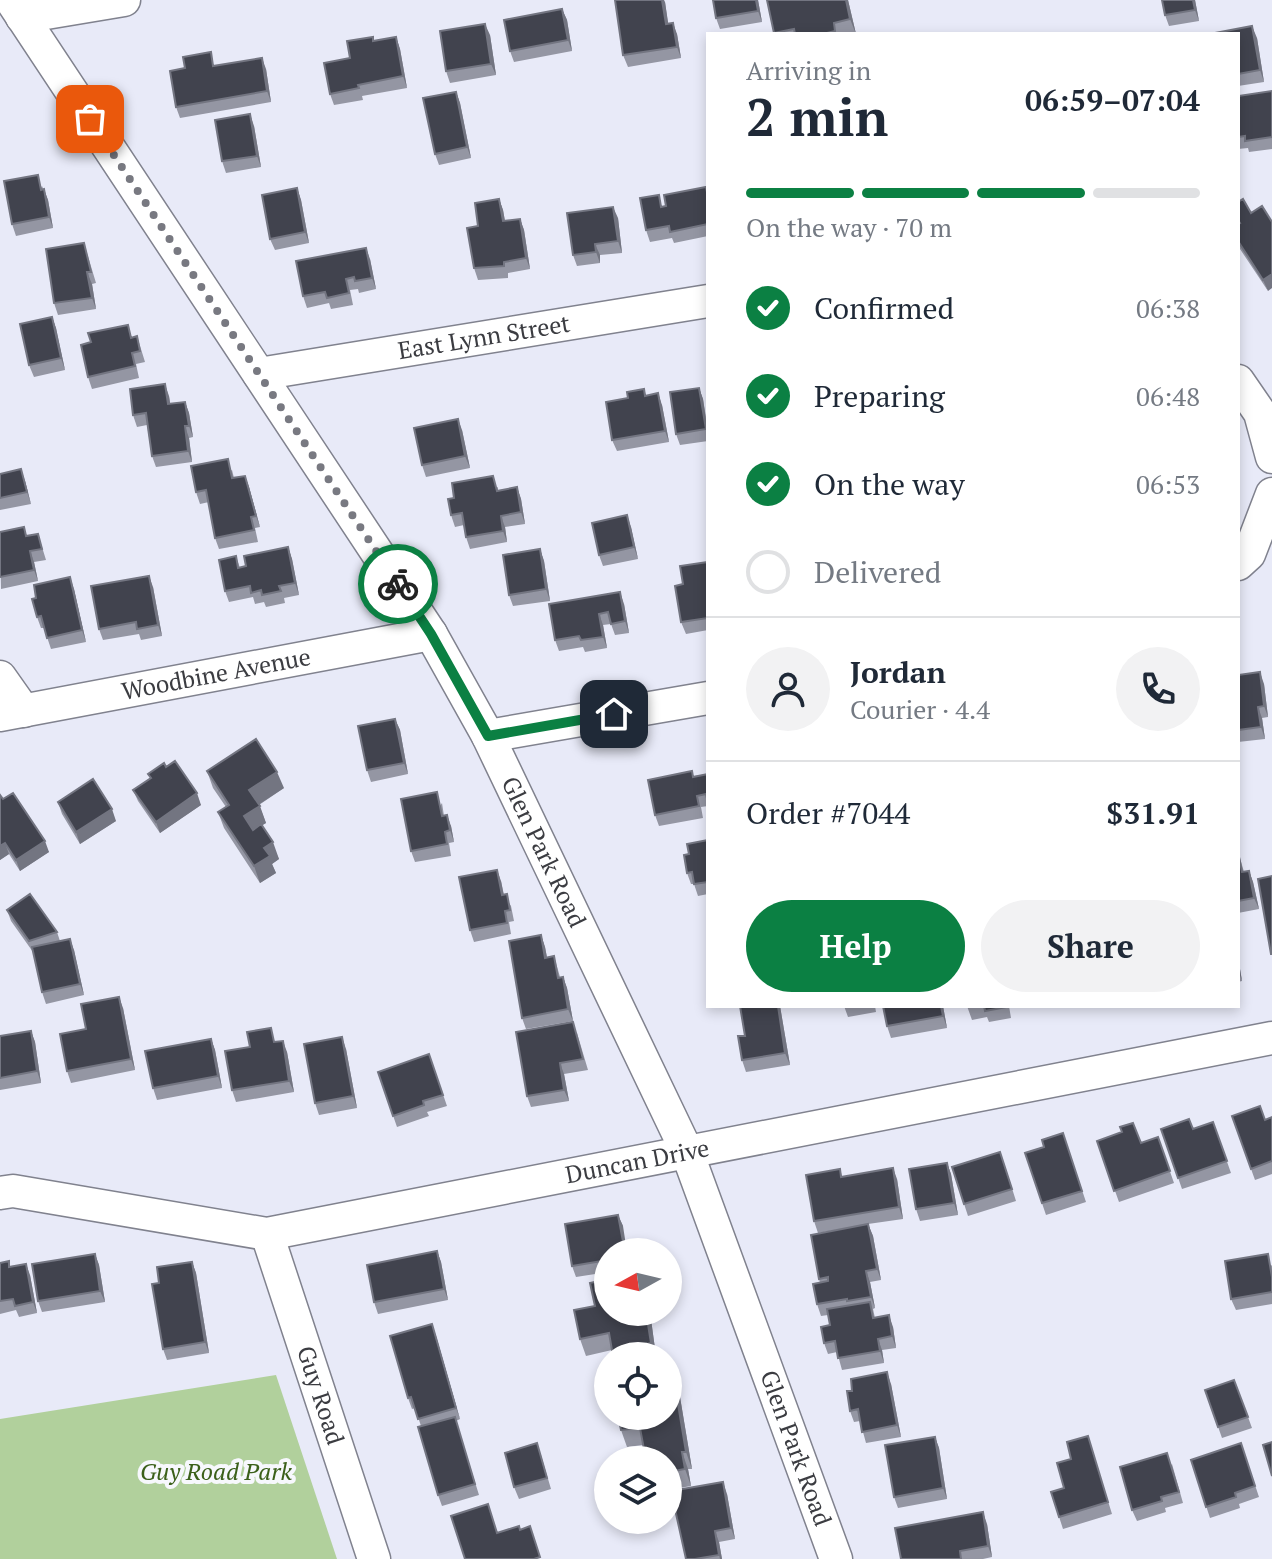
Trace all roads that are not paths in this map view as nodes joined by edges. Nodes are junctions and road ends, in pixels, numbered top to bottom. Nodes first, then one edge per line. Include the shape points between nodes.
1 (124, 0) edge
2 (17, 9) edge
3 (706, 301) edge
4 (259, 374) junction
5 (1240, 383) edge
6 (1266, 412) edge
7 (1272, 457) edge
8 (1272, 494) edge
9 (1240, 562) edge
10 (431, 634) junction
11 (0, 677) edge
12 (706, 698) edge
13 (12, 713) edge
14 (488, 736) junction
15 (1272, 1038) edge
16 (687, 1152) junction
17 (0, 1193) edge
18 (267, 1234) junction
19 (374, 1559) edge
20 (836, 1559) edge

1 - 2 street
2 - 4 street, Glen Park Road
3 - 4 street, East Lynn Street
4 - 10 street, Glen Park Road
5 - 6 street
6 - 7 street
8 - 9 street via 1249,554
10 - 13 street, Woodbine Avenue
10 - 14 street, Glen Park Road
11 - 13 street
12 - 14 street
14 - 16 street, Glen Park Road
15 - 16 street, Duncan Drive
16 - 18 street, Duncan Drive
16 - 20 street, Glen Park Road
17 - 18 street, Duncan Drive
18 - 19 street, Guy Road

